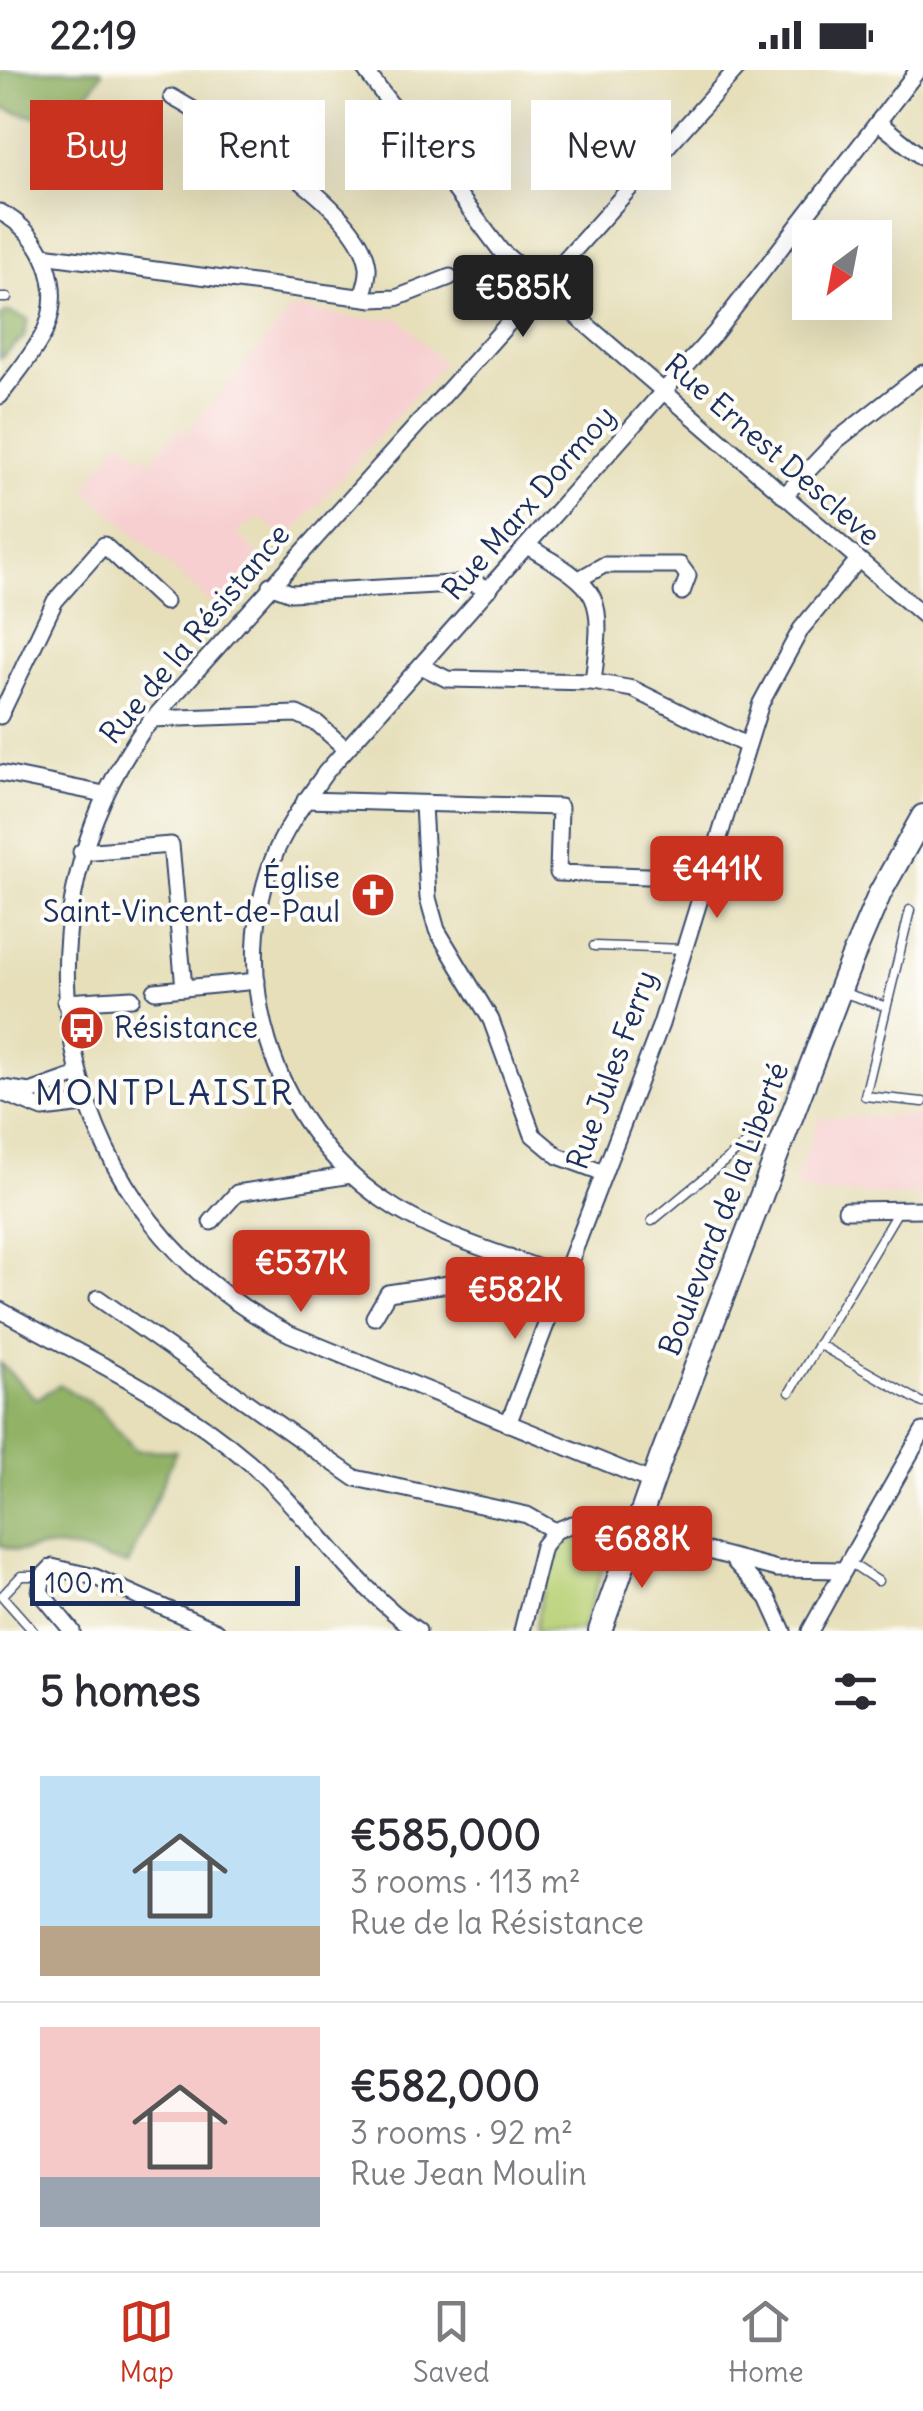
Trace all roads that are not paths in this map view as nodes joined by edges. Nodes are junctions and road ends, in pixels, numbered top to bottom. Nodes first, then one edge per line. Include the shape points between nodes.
1 (365, 70) edge
2 (736, 70) edge
3 (918, 70) edge
4 (172, 98) dead end
5 (878, 122) junction
6 (923, 158) edge
7 (0, 212) edge
8 (43, 254) junction
9 (450, 277) dead end
10 (541, 287) junction
11 (362, 297) junction
12 (923, 373) edge
13 (663, 392) junction
14 (0, 396) edge
15 (784, 496) junction
16 (527, 546) junction
17 (858, 560) junction
18 (580, 578) junction
19 (270, 585) junction
20 (490, 588) junction
21 (682, 592) dead end
22 (165, 602) dead end
23 (923, 615) edge
24 (421, 666) junction
25 (593, 682) junction
26 (0, 716) edge
27 (151, 718) junction
28 (746, 745) junction
29 (346, 749) junction
30 (0, 776) edge
31 (104, 794) junction
32 (305, 800) junction
33 (423, 804) junction
34 (923, 816) edge
35 (81, 852) junction
36 (706, 878) junction
37 (910, 910) dead end
38 (594, 946) dead end
39 (685, 949) junction
40 (257, 981) junction
41 (184, 988) junction
42 (156, 990) dead end
43 (838, 991) junction
44 (132, 998) dead end
45 (65, 1002) junction
46 (884, 1006) junction
47 (76, 1076) junction
48 (0, 1089) edge
49 (923, 1102) edge
50 (84, 1104) junction
51 (778, 1148) junction
52 (604, 1173) junction
53 (351, 1174) junction
54 (846, 1210) dead end
55 (898, 1210) junction
56 (923, 1210) edge
57 (652, 1221) dead end
58 (211, 1222) dead end
59 (510, 1257) junction
60 (564, 1277) junction
61 (98, 1298) dead end
62 (0, 1310) edge
63 (374, 1317) dead end
64 (818, 1344) junction
65 (790, 1392) dead end
66 (923, 1403) edge
67 (508, 1424) junction
68 (923, 1430) edge
69 (653, 1482) junction
70 (555, 1531) junction
71 (634, 1534) junction
72 (734, 1561) junction
73 (846, 1566) junction
74 (42, 1576) junction
75 (878, 1581) dead end
76 (33, 1631) edge
77 (72, 1631) edge
78 (217, 1631) edge
79 (418, 1631) edge
80 (522, 1631) edge
81 (600, 1631) edge
82 (783, 1631) edge
83 (810, 1631) edge

1 - 10 street, Rue Ernest Descleve via 486,235
2 - 10 street, Rue de la Résistance
3 - 5 street, Rue Marx Dormoy
4 - 11 street via 258,146 310,189 362,250 368,268
5 - 6 street
5 - 13 street, Rue Marx Dormoy
7 - 8 street via 21,225
8 - 11 street
8 - 14 street via 53,293 49,320
9 - 11 street via 396,298
10 - 13 street, Rue Ernest Descleve
10 - 19 street, Rue de la Résistance
12 - 15 street via 837,440
13 - 15 street, Rue Ernest Descleve
13 - 16 street, Rue Marx Dormoy
15 - 17 street, Rue Ernest Descleve
16 - 18 street
16 - 20 street, Rue Marx Dormoy
17 - 23 street, Rue Ernest Descleve
17 - 28 street, Rue Jules Ferry via 794,640
18 - 21 street via 604,565 680,565 688,576
18 - 25 street via 598,614
19 - 20 street via 292,593
19 - 27 street, Rue de la Résistance
20 - 24 street, Rue Marx Dormoy
22 - 26 street via 104,545 56,602
24 - 25 street via 447,679
24 - 29 street, Rue Marx Dormoy
25 - 28 street via 633,689
27 - 29 street via 297,714
27 - 31 street, Rue de la Résistance
28 - 36 street, Rue Jules Ferry
29 - 32 street, Rue Marx Dormoy
30 - 31 street
31 - 35 street, Rue de la Résistance
32 - 33 street
32 - 40 street, Rue Marx Dormoy via 264,892
33 - 36 street via 560,807 558,874
33 - 52 street via 428,898 437,930 491,1020 533,1135 558,1156
34 - 43 main road, Boulevard de la Liberté
35 - 41 street via 171,845
35 - 45 street, Rue de la Résistance via 66,934
36 - 39 street, Rue Jules Ferry
37 - 46 lane
38 - 39 lane
39 - 52 street, Rue Jules Ferry
40 - 41 street
40 - 53 street, Rue Marx Dormoy via 279,1076 316,1137
41 - 42 street
43 - 46 lane
43 - 51 main road, Boulevard de la Liberté
44 - 45 street
45 - 47 street, Rue de la Résistance
46 - 49 lane via 865,1096
47 - 48 street via 30,1092
47 - 50 street, Rue de la Résistance
48 - 50 street via 42,1110
50 - 67 street, Rue de la Résistance via 134,1200 169,1244 227,1296 290,1334
51 - 57 lane via 748,1142
51 - 69 main road, Boulevard de la Liberté
52 - 60 street, Rue Jules Ferry
53 - 58 street via 237,1193
53 - 59 street, Rue Marx Dormoy via 422,1223
54 - 55 street
55 - 56 street
55 - 64 lane
59 - 60 street, Rue Marx Dormoy
59 - 63 street via 495,1277 388,1293
60 - 67 street, Rue Jules Ferry
61 - 70 street via 354,1478 527,1515
62 - 79 street via 114,1369 216,1436
64 - 65 lane
64 - 66 lane
67 - 69 street, Rue de la Résistance
68 - 73 street
69 - 71 main road, Boulevard de la Liberté
70 - 71 street via 590,1523
70 - 80 street via 539,1558
71 - 72 street
71 - 81 main road, Boulevard de la Liberté
72 - 73 street via 801,1572
72 - 82 street via 768,1598
73 - 75 lane
73 - 83 street
74 - 76 lane via 21,1576 2,1596
74 - 77 street via 40,1592
74 - 78 street via 52,1567 72,1568

